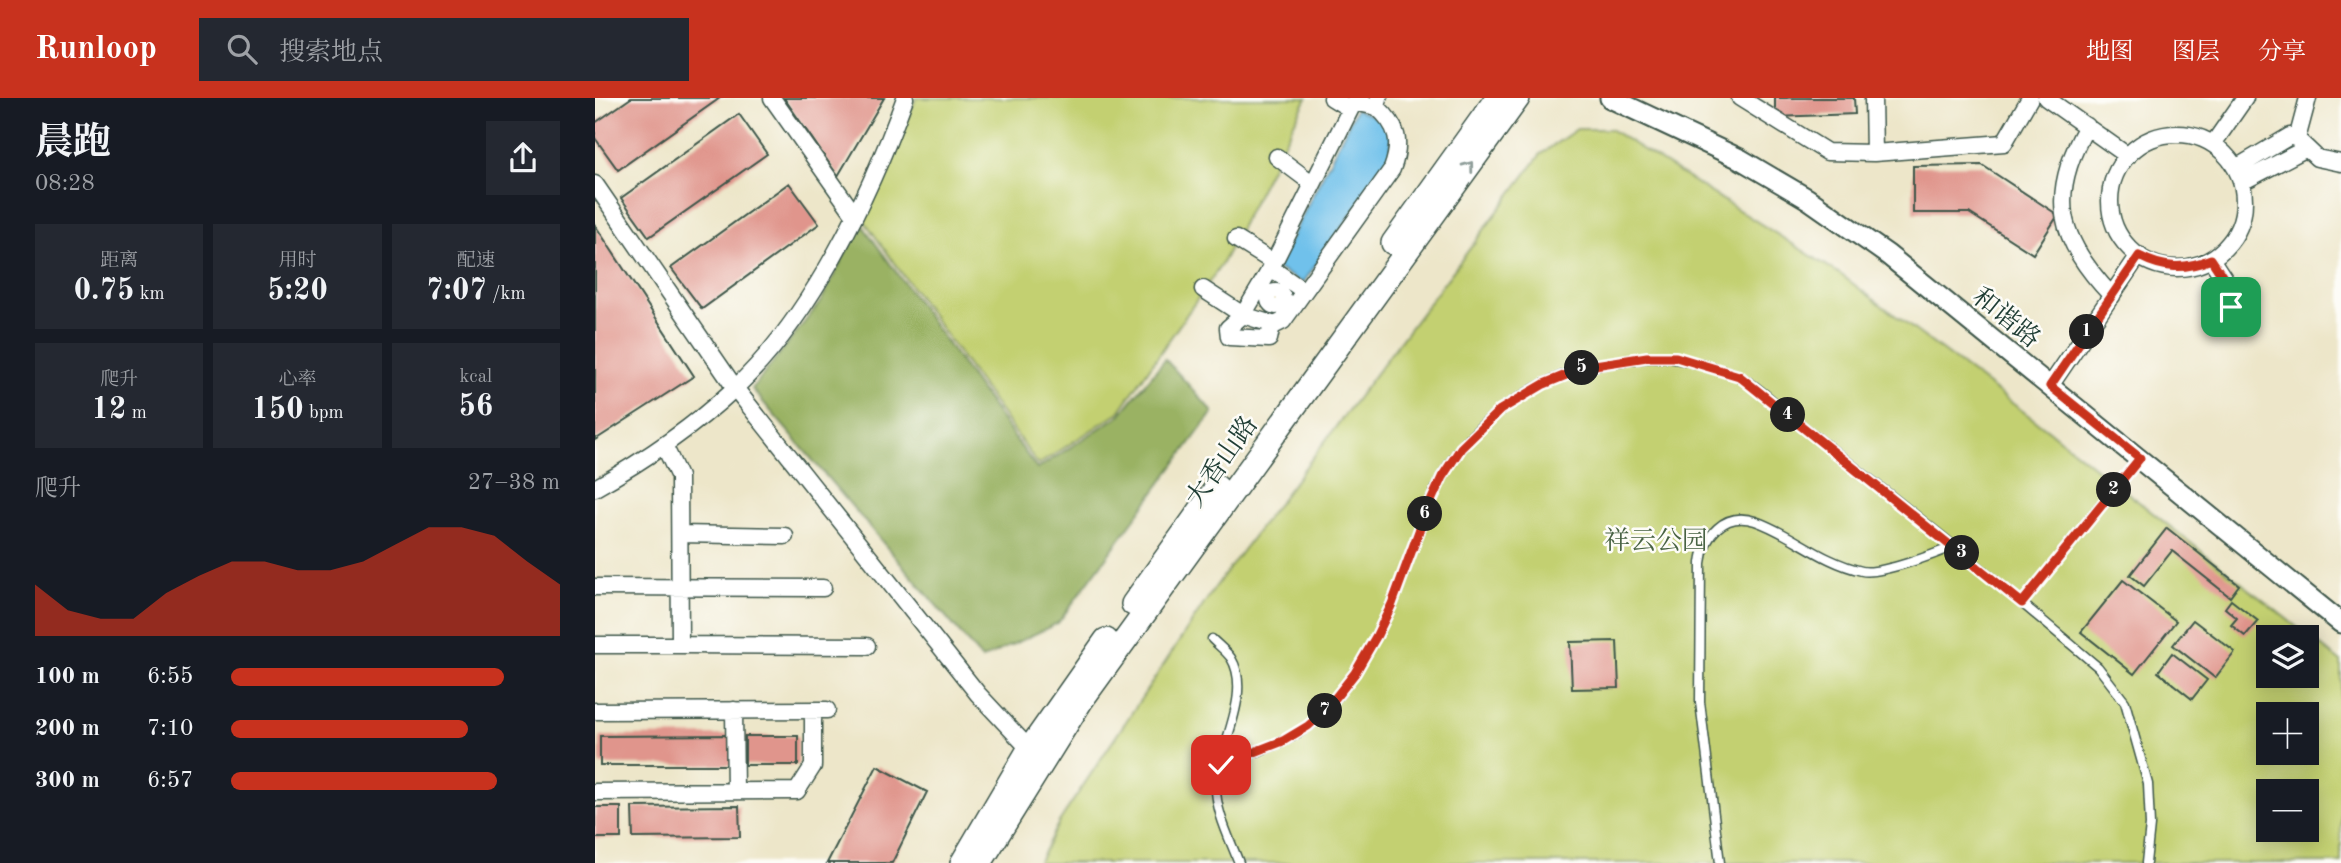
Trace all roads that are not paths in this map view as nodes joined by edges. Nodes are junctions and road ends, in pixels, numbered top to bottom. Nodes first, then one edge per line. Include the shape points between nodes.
1 (772, 98) edge
2 (905, 98) edge
3 (1332, 98) edge
4 (1497, 98) edge
5 (1518, 98) edge
6 (1611, 98) edge
7 (1740, 98) edge
8 (1873, 98) edge
9 (2030, 98) edge
10 (2046, 98) edge
11 (2245, 98) edge
12 (2308, 98) edge
13 (1353, 103) edge
14 (1378, 103) edge
15 (2087, 126) junction
16 (2213, 144) junction
17 (2301, 144) junction
18 (1874, 153) junction
19 (2128, 156) junction
20 (1277, 157) dead end
21 (2341, 163) edge
22 (2239, 175) junction
23 (595, 184) edge
24 (1313, 184) junction
25 (854, 214) junction
26 (1236, 239) dead end
27 (2139, 256) junction
28 (2211, 259) junction
29 (1272, 265) junction
30 (1203, 289) dead end
31 (1304, 290) junction
32 (1277, 296) junction
33 (2112, 296) junction
34 (2231, 307) dead end
35 (1243, 314) junction
36 (1267, 323) junction
37 (2050, 386) junction
38 (735, 388) junction
39 (664, 445) junction
40 (2140, 458) junction
41 (595, 488) edge
42 (680, 534) junction
43 (785, 536) dead end
44 (1954, 546) junction
45 (595, 587) edge
46 (680, 587) junction
47 (823, 588) dead end
48 (2022, 603) junction
49 (2341, 623) edge
50 (1212, 639) dead end
51 (595, 645) edge
52 (680, 645) junction
53 (867, 646) dead end
54 (734, 710) junction
55 (595, 711) edge
56 (1035, 755) junction
57 (1221, 765) junction
58 (735, 791) junction
59 (595, 792) edge
60 (962, 863) edge
61 (980, 863) edge
62 (1239, 863) edge
63 (1720, 863) edge
64 (2146, 863) edge

1 - 25 street
2 - 25 street
3 - 13 street
4 - 56 main road, 大香山路 via 1064,697
56 -> 5 main road, 大香山路
6 - 37 street, 和谐路 via 1740,159 1808,199 1888,256
7 - 18 street via 1827,152
8 - 18 street
9 - 18 street via 2004,143
10 - 15 street
11 - 16 street
12 - 17 street
13 - 14 street
13 - 24 street
14 - 31 street via 1393,122 1399,152 1392,169
15 - 19 street
15 - 33 street via 2066,172 2065,222 2084,267
16 - 19 street via 2174,134 2149,141
16 - 22 street
17 - 21 street via 2317,158
17 - 22 street via 2290,136
19 - 27 street via 2114,180 2111,208 2120,235
20 - 24 street
22 - 28 street via 2244,211 2240,226
23 - 38 street
24 - 29 street
25 - 38 street via 807,299
26 - 29 street
27 - 28 street via 2182,268
27 - 33 street
28 - 34 street via 2230,288
29 - 32 street
29 - 32 street
30 - 35 street
31 - 32 street
31 - 32 street
32 - 35 street
32 - 36 street
33 - 37 street
35 - 36 street
35 - 36 street via 1228,328 1229,338 1269,339
37 - 40 street, 和谐路
38 - 39 street
38 - 56 street via 978,694
39 - 41 street
39 - 42 street via 680,477
40 - 48 lane
40 - 49 street, 和谐路
42 - 43 street
42 - 46 street
44 - 48 lane
44 - 57 lane via 1739,376 1676,357 1588,366 1544,384 1500,410 1461,448 1426,512 1377,635 1325,711 1283,741
44 - 63 lane via 1864,572 1823,558 1754,521 1731,520 1703,544 1700,702
45 - 46 street
46 - 47 street
46 - 52 street
48 - 64 lane via 2098,667 2125,702 2148,784
50 - 57 lane via 1230,658 1238,687
51 - 52 street
52 - 53 street
54 - 55 street
54 - 58 street
54 - 58 street via 820,710 813,766 797,790
56 - 60 main road, 大香山路
56 - 61 main road, 大香山路
57 - 62 lane via 1217,798
58 - 59 street

